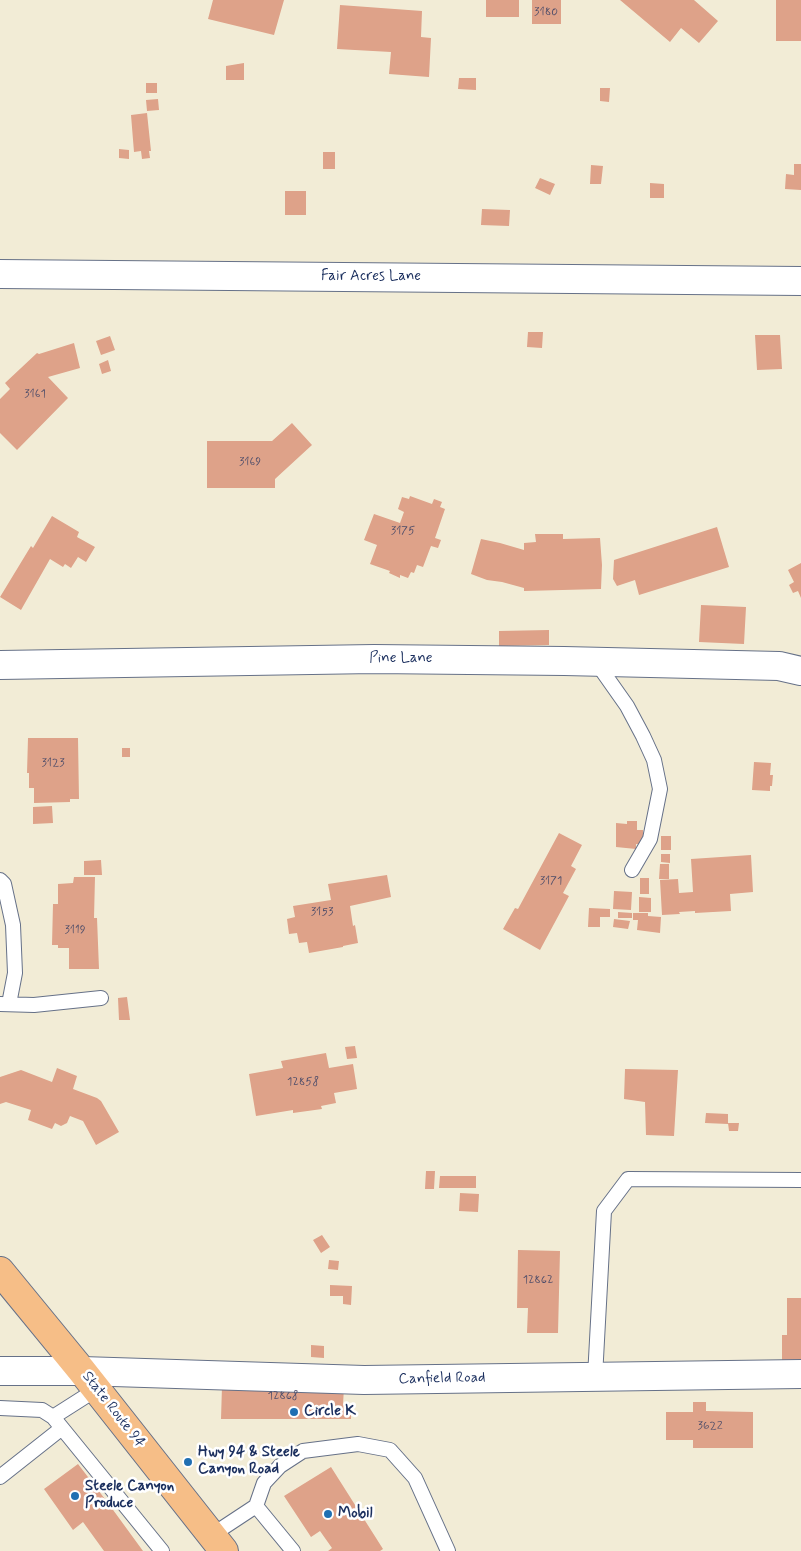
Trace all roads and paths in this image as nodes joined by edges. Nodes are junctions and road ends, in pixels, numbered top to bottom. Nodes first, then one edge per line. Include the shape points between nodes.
1 (0, 274) edge
2 (801, 281) edge
3 (596, 662) junction
4 (0, 665) edge
5 (801, 671) edge
6 (632, 870) dead end
7 (0, 880) edge
8 (101, 998) dead end
9 (4, 1004) edge
10 (801, 1180) edge
11 (0, 1271) edge
12 (0, 1371) edge
13 (801, 1374) edge
14 (595, 1377) junction
15 (90, 1380) junction
16 (0, 1408) edge
17 (57, 1422) junction
18 (0, 1477) edge
19 (256, 1506) junction
20 (218, 1543) edge
21 (162, 1551) edge
22 (293, 1551) edge
23 (448, 1551) edge

1 - 2 street, Fair Acres Lane
3 - 4 street, Pine Lane via 374,659
3 - 5 street, Pine Lane via 779,666
3 - 6 lane via 644,736 654,760 660,789 650,839
7 - 9 lane via 4,884 13,925 14,973
8 - 9 lane via 34,1005
10 - 14 lane via 628,1180 604,1211
11 - 15 highway, State Route 94
12 - 15 street, Canfield Road
13 - 14 street, Canfield Road
14 - 15 street, Canfield Road
15 - 17 lane
15 - 20 highway, State Route 94
16 - 17 lane via 42,1410
17 - 18 lane
17 - 21 lane
19 - 20 lane
19 - 22 lane
19 - 23 lane via 264,1483 280,1466 303,1451 358,1444 390,1450 415,1478

